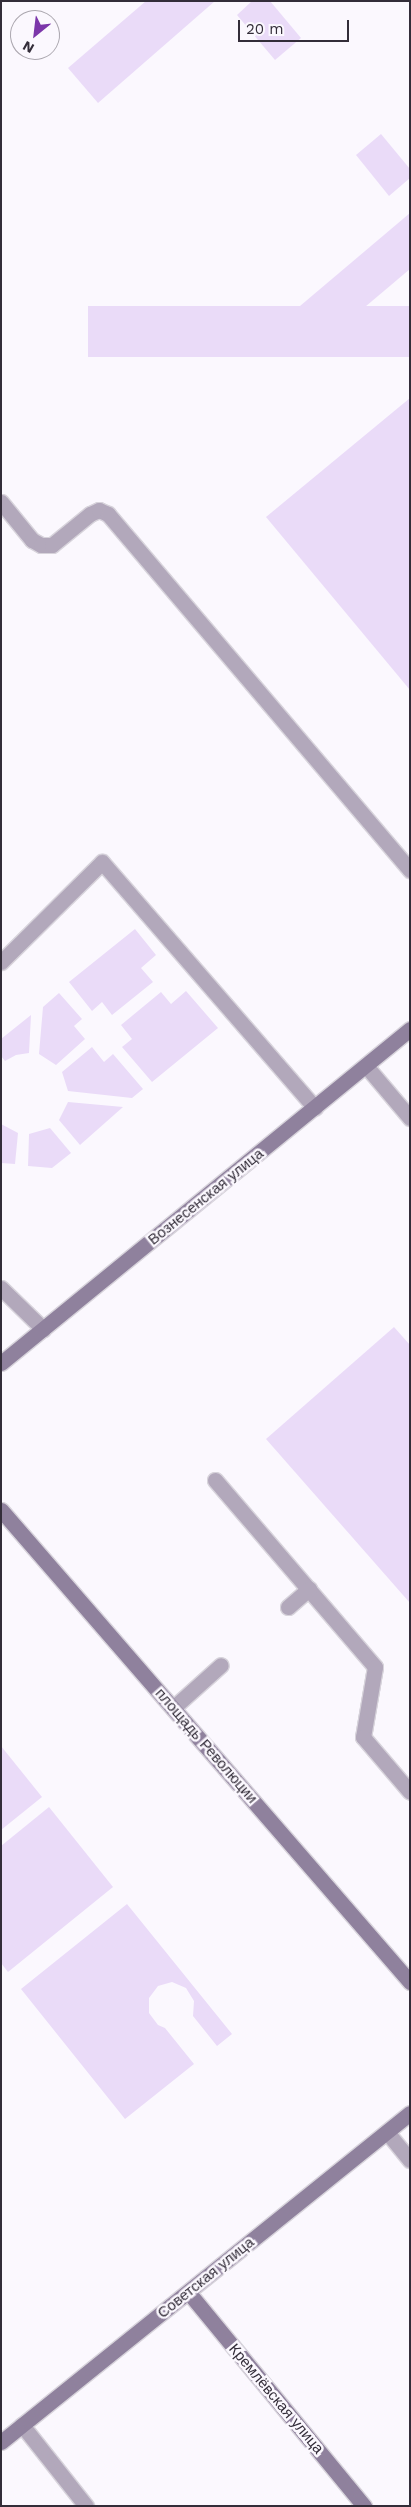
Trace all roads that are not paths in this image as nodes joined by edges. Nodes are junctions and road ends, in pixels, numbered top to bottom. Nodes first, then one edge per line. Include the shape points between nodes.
1 (1, 502) edge
2 (410, 870) edge
3 (1, 962) edge
4 (410, 1029) edge
5 (366, 1066) junction
6 (315, 1108) junction
7 (410, 1118) edge
8 (1, 1288) edge
9 (43, 1329) junction
10 (1, 1364) edge
11 (215, 1480) dead end
12 (1, 1510) edge
13 (309, 1589) junction
14 (288, 1607) dead end
15 (221, 1665) dead end
16 (173, 1708) junction
17 (410, 1792) edge
18 (410, 1982) edge
19 (410, 2114) edge
20 (387, 2132) junction
21 (410, 2160) edge
22 (189, 2293) junction
23 (22, 2425) junction
24 (1, 2442) edge
25 (86, 2506) edge
26 (364, 2506) edge

1 - 2 street via 32,540 41,545 52,545 90,514 99,510 108,514
3 - 6 street via 102,862
4 - 5 street, Вознесенская улица
5 - 6 street, Вознесенская улица
5 - 7 street
6 - 9 street, Вознесенская улица
8 - 9 street
9 - 10 street, Вознесенская улица
11 - 13 street
12 - 16 street, площадь Революции
13 - 14 street
13 - 17 street via 375,1667 363,1737
15 - 16 street
16 - 18 street, площадь Революции
19 - 20 street, Советская улица
20 - 21 street
20 - 22 street, Советская улица
22 - 23 street, Советская улица
22 - 26 street, Кремлёвская улица
23 - 24 street, Советская улица
23 - 25 street

